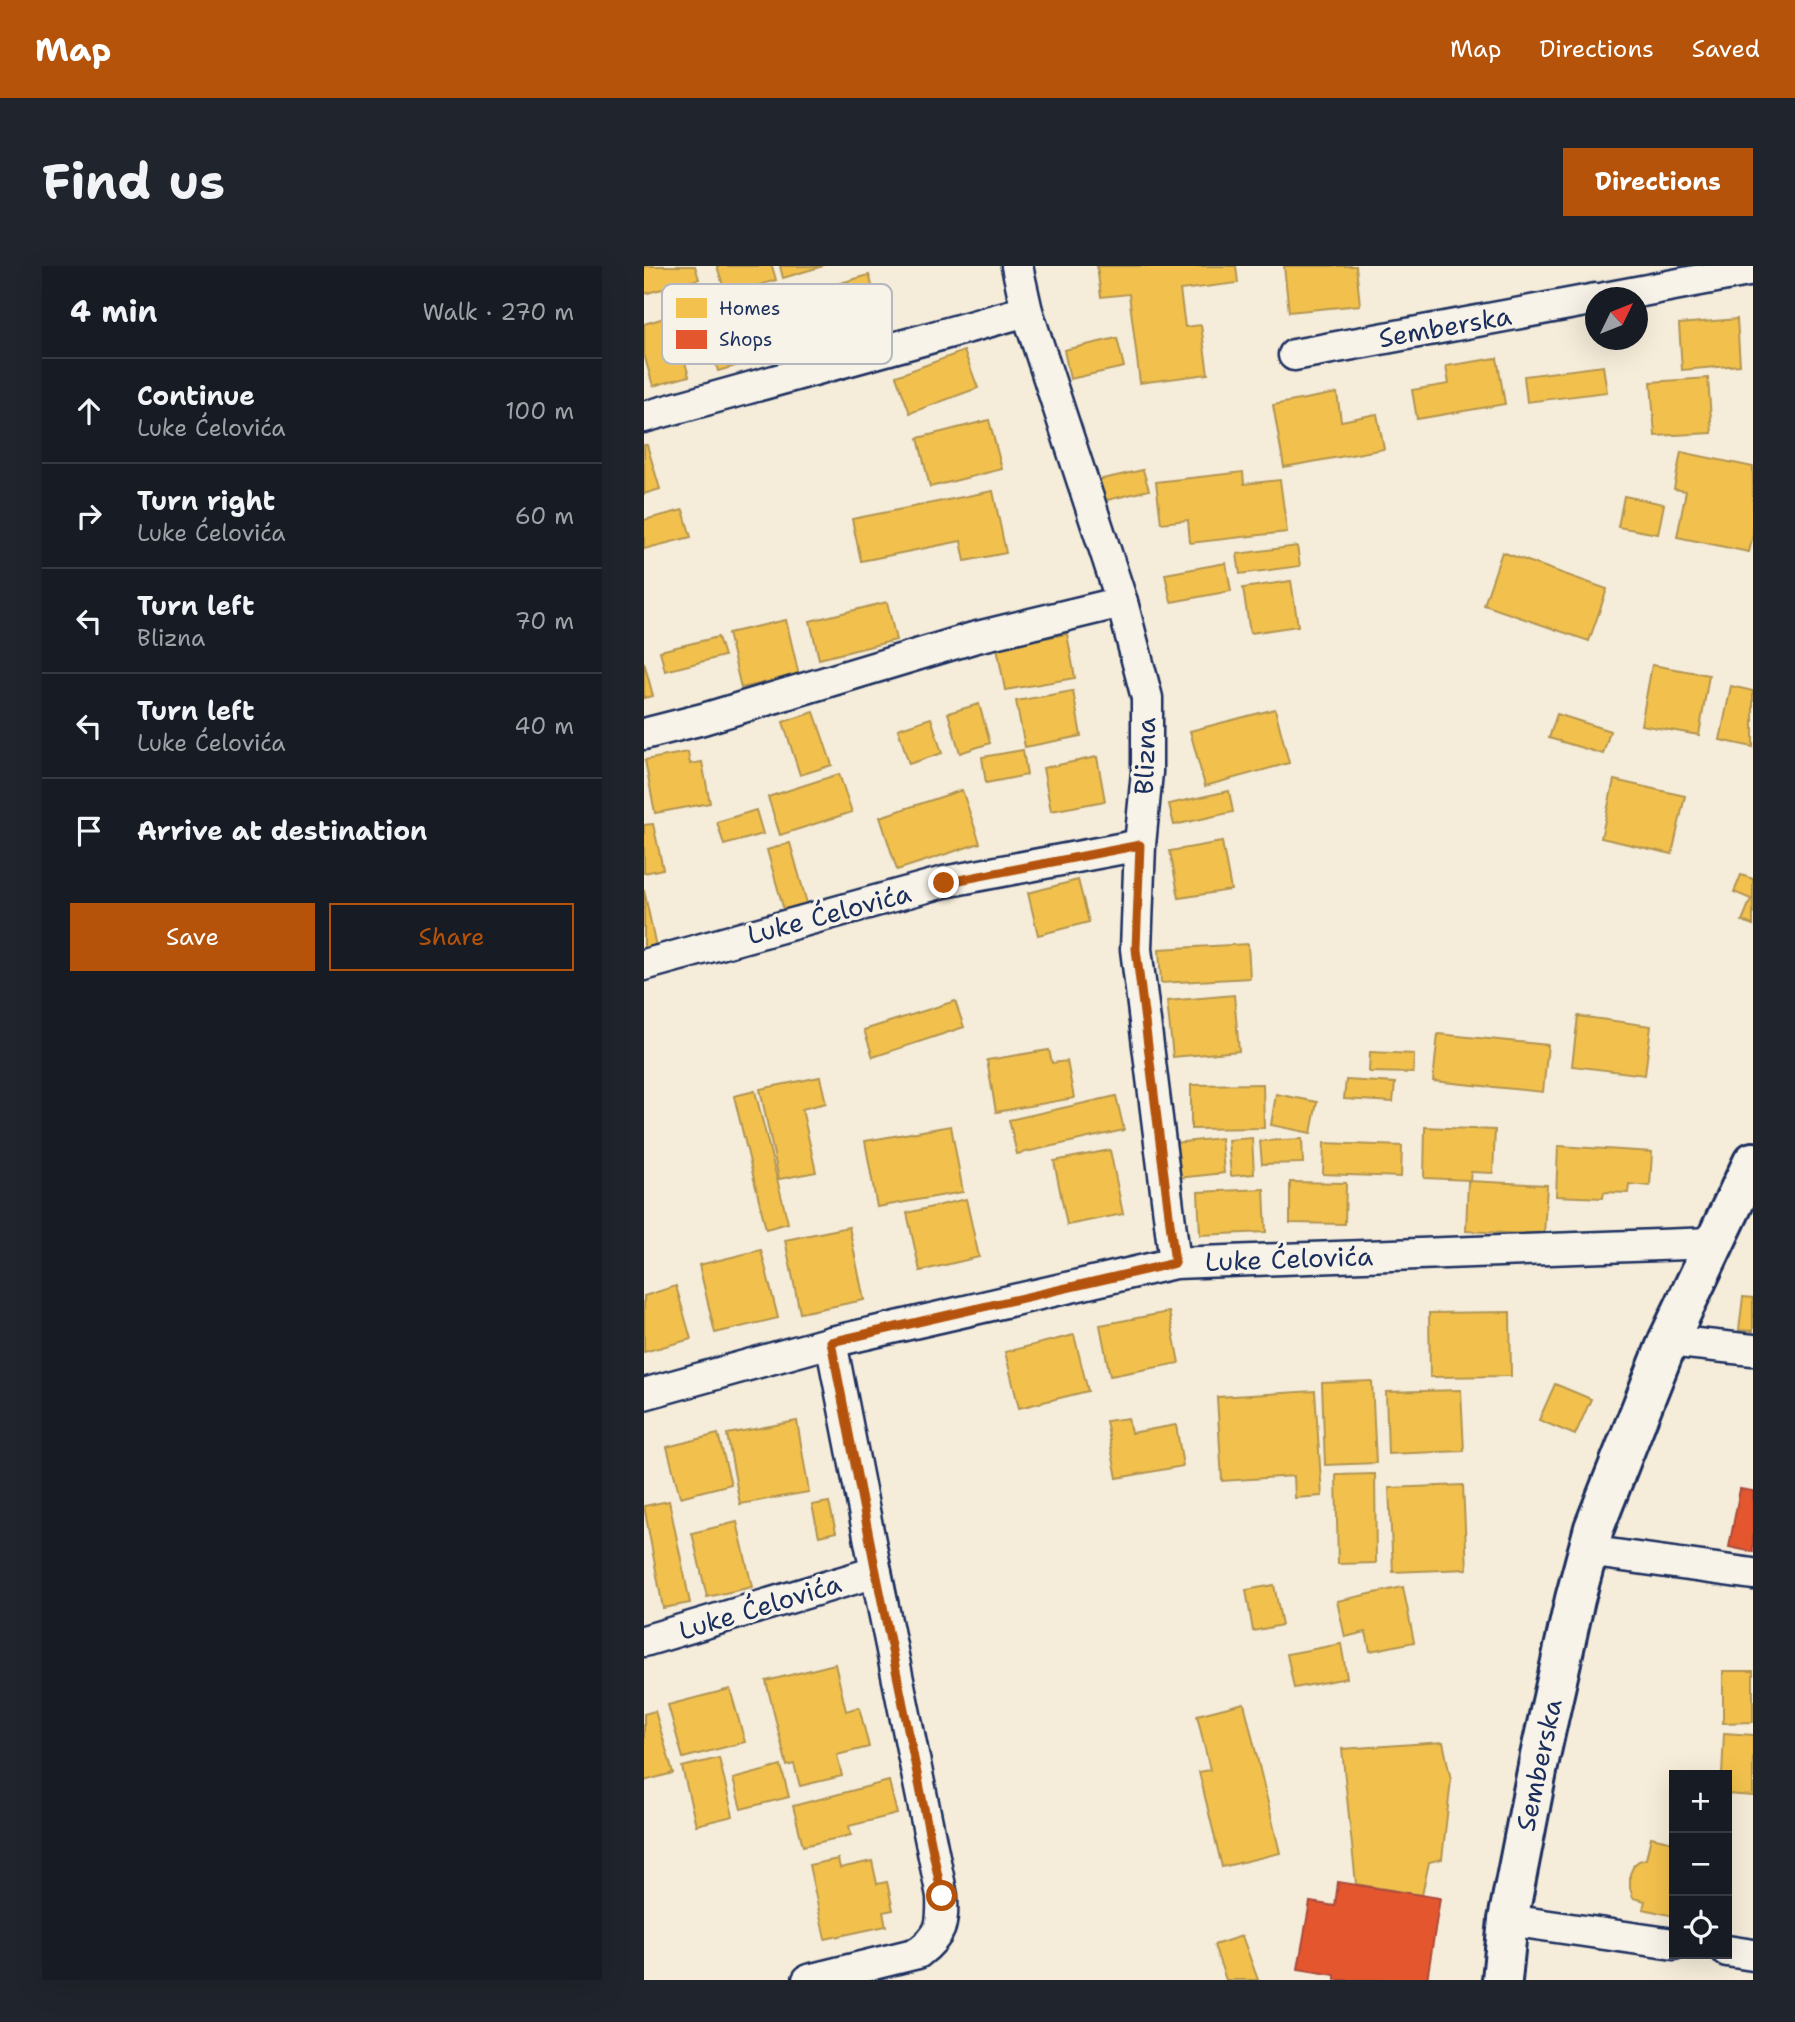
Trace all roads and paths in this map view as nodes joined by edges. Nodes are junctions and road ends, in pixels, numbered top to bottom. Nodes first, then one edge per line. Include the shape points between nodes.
1 (1017, 266) edge
2 (1753, 270) edge
3 (1648, 290) edge
4 (1585, 301) edge
5 (1027, 311) junction
6 (892, 348) edge
7 (1294, 355) dead end
8 (836, 364) edge
9 (644, 417) edge
10 (1122, 603) junction
11 (644, 734) edge
12 (1140, 845) junction
13 (644, 965) edge
14 (1753, 1162) edge
15 (1713, 1243) junction
16 (1175, 1263) junction
17 (1668, 1341) junction
18 (831, 1342) junction
19 (1753, 1350) edge
20 (644, 1394) edge
21 (1587, 1551) junction
22 (876, 1572) junction
23 (1753, 1574) edge
24 (644, 1642) edge
25 (1508, 1920) junction
26 (1669, 1943) edge
27 (1732, 1952) edge
28 (1753, 1955) edge
29 (808, 1980) edge
30 (1502, 1980) edge

1 - 5 street, Blizna
2 - 3 street
4 - 7 street, Semberska
5 - 6 street
5 - 10 street, Blizna
8 - 9 street
10 - 11 street via 973,638
10 - 12 street, Blizna via 1147,698 1147,772
12 - 13 street, Luke Ćelovića via 944,883
12 - 16 street, Blizna via 1136,949
14 - 15 main road, Semberska
15 - 16 street, Luke Ćelovića
15 - 17 main road, Semberska
16 - 18 street, Luke Ćelovića
17 - 19 street
17 - 21 main road, Semberska
18 - 20 street, Luke Ćelovića
18 - 22 street, Luke Ćelovića
21 - 23 street
21 - 25 main road, Semberska
22 - 24 street, Luke Ćelovića
22 - 29 street, Luke Ćelovića via 942,1896 942,1920 932,1942 918,1953
25 - 26 street
25 - 30 main road, Semberska
27 - 28 street

